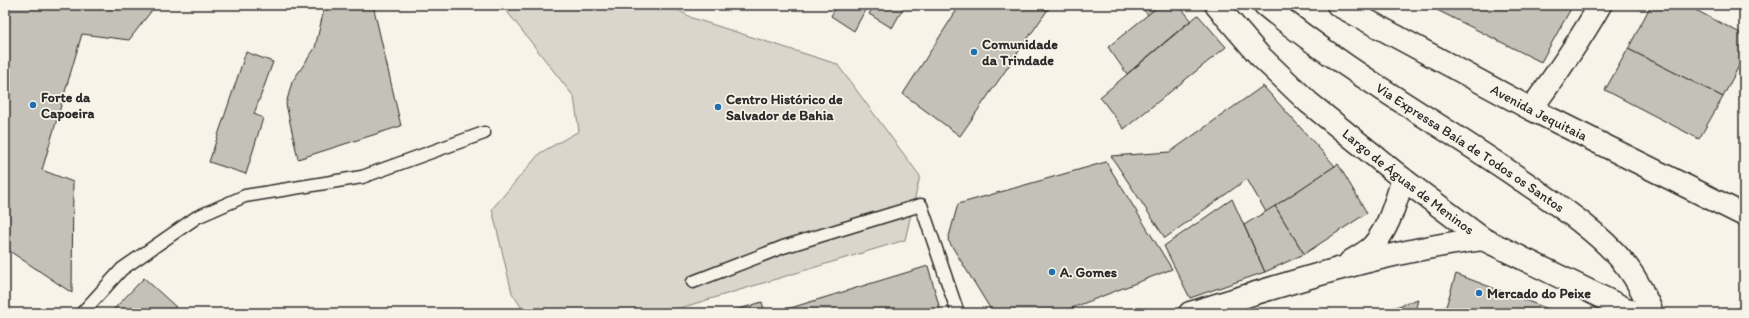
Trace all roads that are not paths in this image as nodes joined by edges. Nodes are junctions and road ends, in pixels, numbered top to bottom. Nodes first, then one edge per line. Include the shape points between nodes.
1 (1216, 5) edge
2 (1265, 5) edge
3 (1338, 5) edge
4 (1600, 5) edge
5 (1531, 109) junction
6 (484, 133) dead end
7 (1403, 179) junction
8 (1744, 215) edge
9 (1484, 239) junction
10 (1340, 268) junction
11 (693, 282) dead end
12 (82, 313) edge
13 (958, 313) edge
14 (1190, 313) edge
15 (1634, 313) edge
16 (1652, 313) edge

1 - 7 main road, Largo de Águas de Meninos via 1259,55 1308,102
2 - 16 main road, Via Expressa Baía de Todos os Santos via 1302,35 1481,152 1558,205 1596,235 1624,263 1643,292
3 - 5 main road, Avenida Jequitaia
4 - 5 main road via 1568,58
5 - 8 main road, Avenida Jequitaia
6 - 12 lane via 362,177 245,196 197,217 122,269
7 - 9 main road, Largo de Águas de Meninos
7 - 10 main road via 1394,209 1384,230 1370,248
9 - 10 main road via 1440,244
9 - 15 main road, Largo de Águas de Meninos
10 - 14 main road
11 - 13 lane via 783,247 921,205

